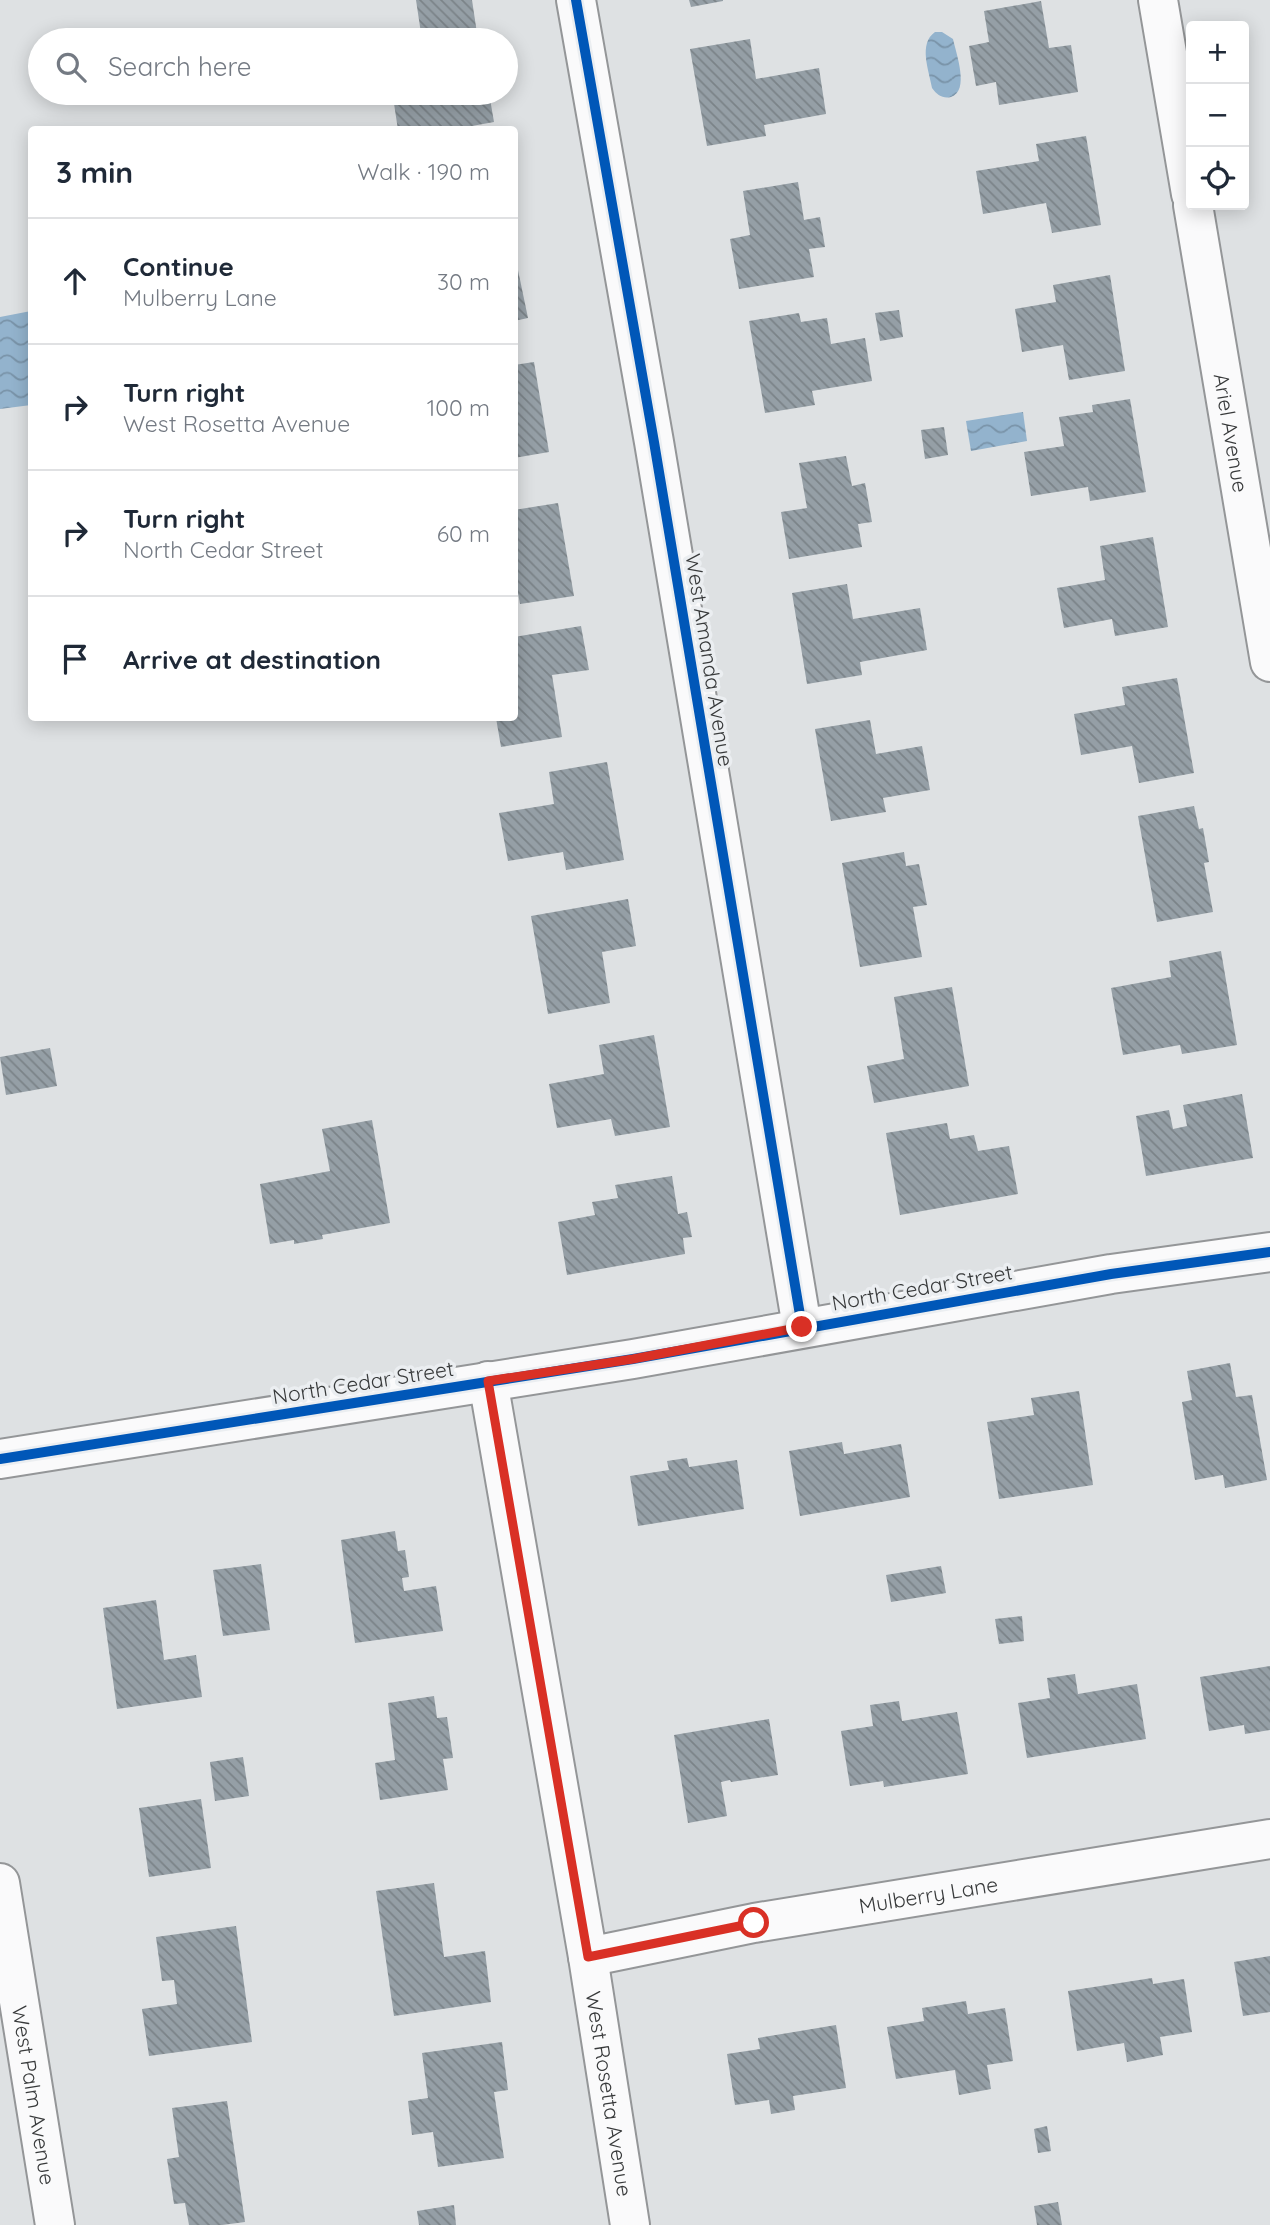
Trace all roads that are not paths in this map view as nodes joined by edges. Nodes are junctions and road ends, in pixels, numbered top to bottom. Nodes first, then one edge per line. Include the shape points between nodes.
1 (576, 0) edge
2 (1158, 0) edge
3 (1186, 165) edge
4 (1194, 210) edge
5 (1270, 662) edge
6 (1270, 1252) edge
7 (802, 1327) junction
8 (488, 1381) junction
9 (0, 1459) edge
10 (1270, 1839) edge
11 (0, 1883) edge
12 (588, 1957) junction
13 (55, 2225) edge
14 (629, 2225) edge

1 - 7 street, West Amanda Avenue
2 - 3 street
4 - 5 street, Ariel Avenue
6 - 7 street, North Cedar Street
7 - 8 street, North Cedar Street
8 - 9 street, North Cedar Street
8 - 12 street, West Rosetta Avenue
10 - 12 street, Mulberry Lane via 754,1923
11 - 13 street, West Palm Avenue
12 - 14 street, West Rosetta Avenue

